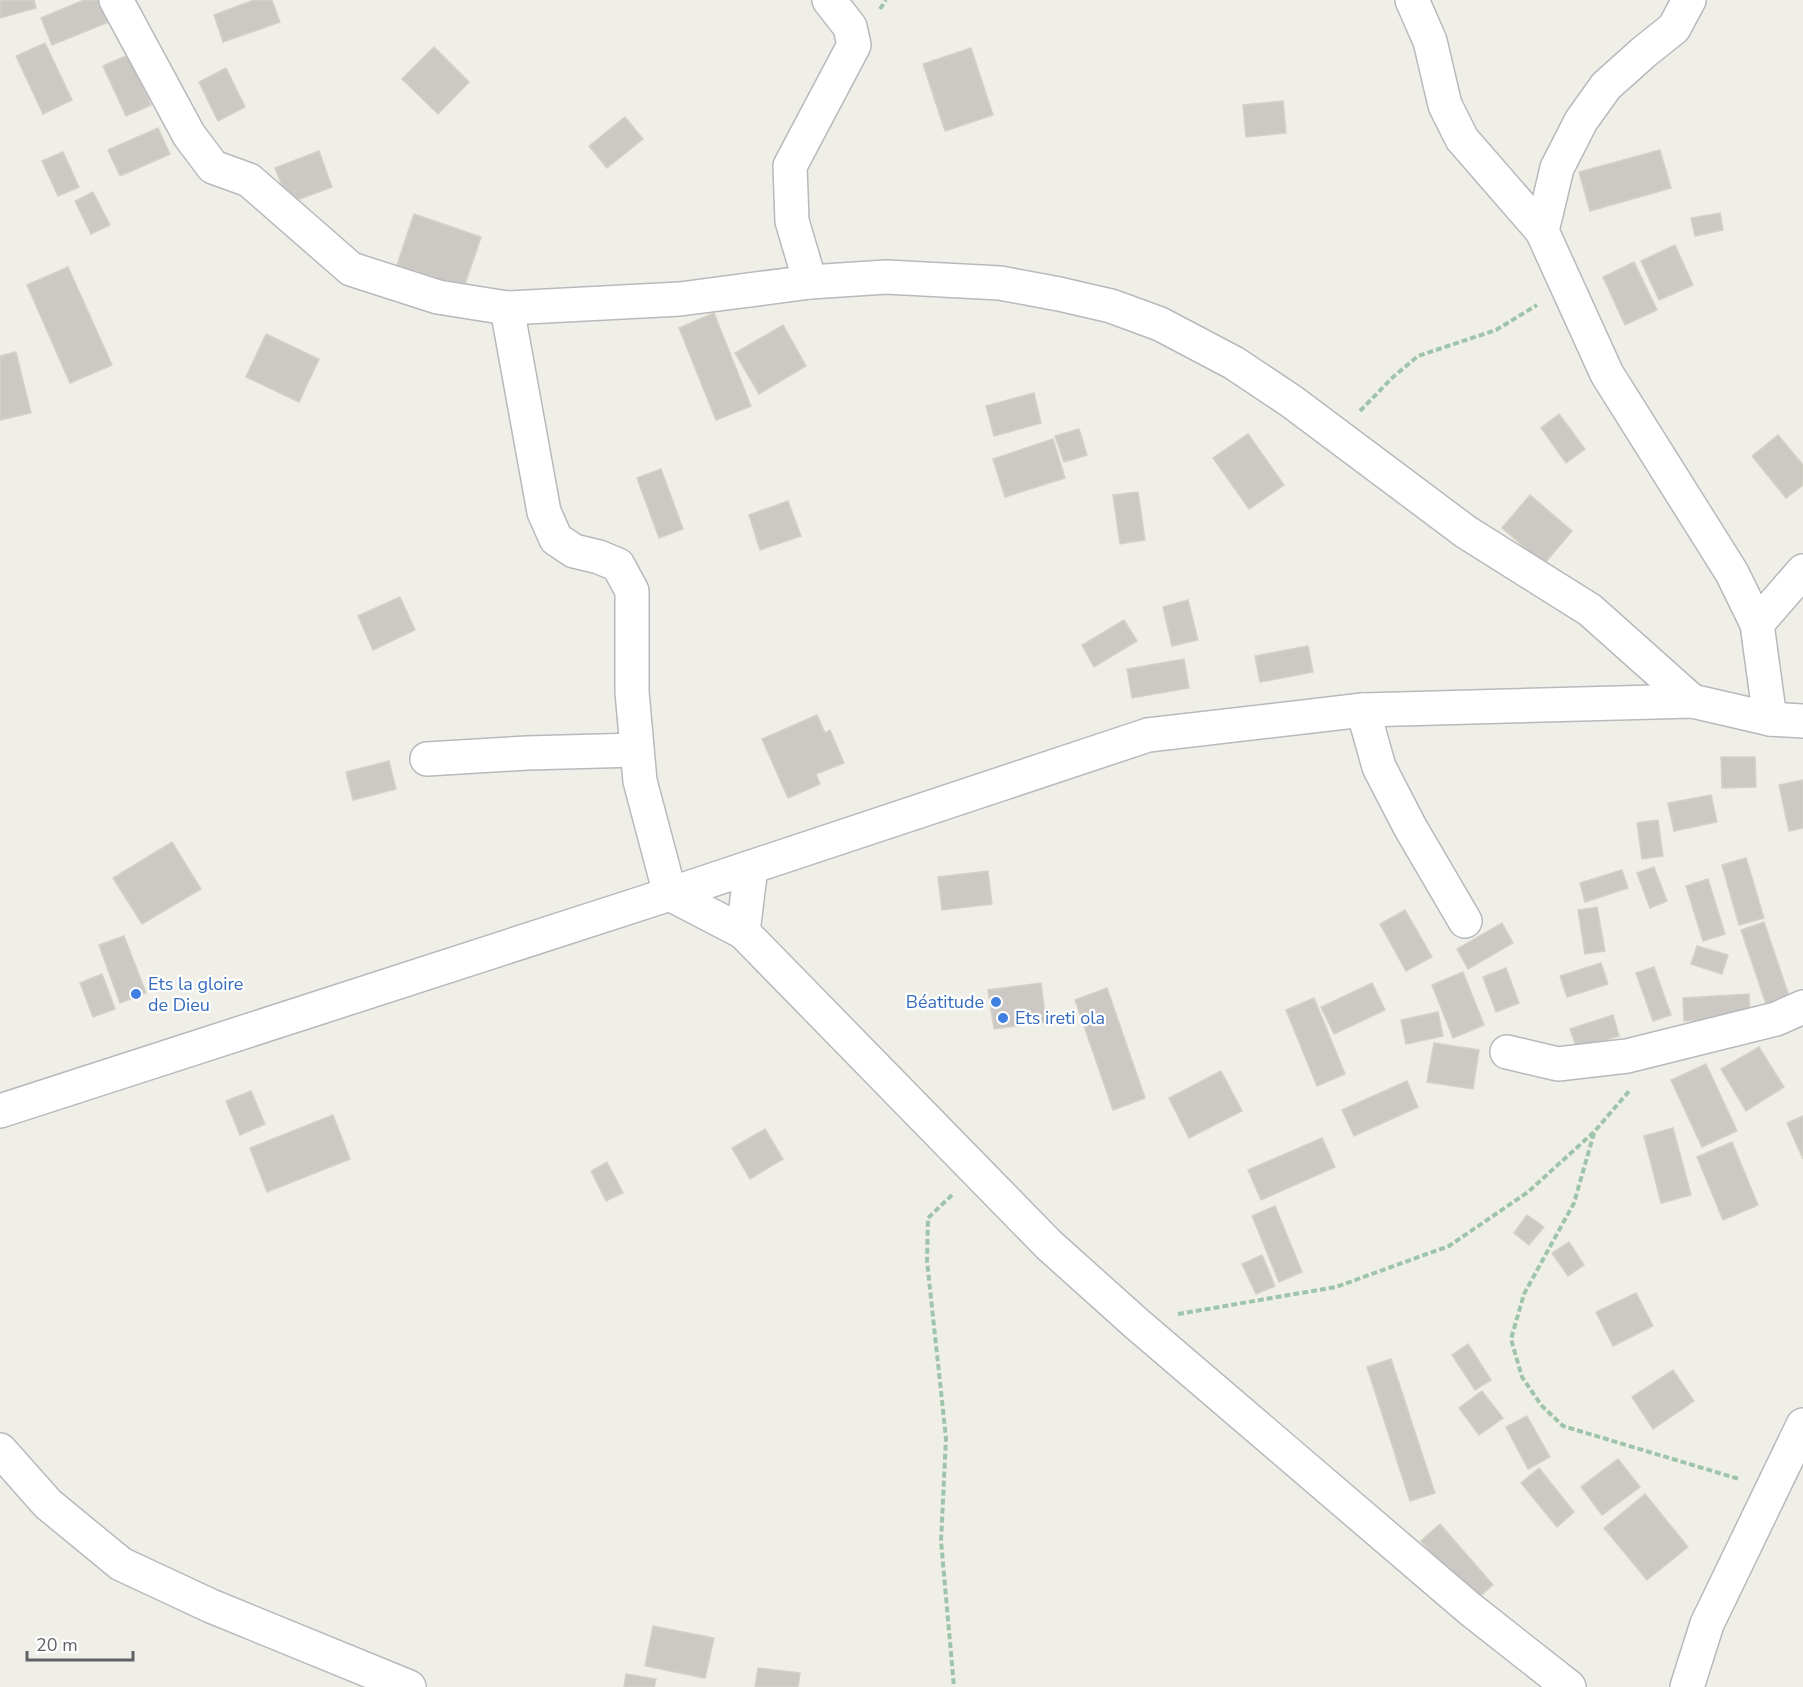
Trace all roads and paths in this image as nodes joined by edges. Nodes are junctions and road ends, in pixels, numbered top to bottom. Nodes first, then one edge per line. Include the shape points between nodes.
1 (116, 0) edge
2 (829, 0) edge
3 (1412, 0) edge
4 (1689, 0) edge
5 (1542, 231) junction
6 (810, 282) junction
7 (1565, 283) junction
8 (507, 308) junction
9 (1336, 435) junction
10 (1803, 571) edge
11 (1757, 624) junction
12 (1692, 701) junction
13 (1363, 710) junction
14 (1770, 719) junction
15 (1803, 721) edge
16 (637, 750) junction
17 (427, 759) dead end
18 (751, 867) junction
19 (670, 894) junction
20 (1465, 921) dead end
21 (743, 933) junction
22 (1803, 1007) edge
23 (1507, 1052) dead end
24 (1630, 1090) dead end
25 (0, 1111) edge
26 (1594, 1132) junction
27 (976, 1172) junction
28 (1137, 1324) junction
29 (1803, 1425) edge
30 (0, 1450) edge
31 (1772, 1490) junction
32 (409, 1687) edge
33 (954, 1687) edge
34 (1569, 1687) edge
35 (1687, 1687) edge

1 - 8 street via 189,135 213,167 249,180 351,269 438,297
2 - 6 street via 850,27 854,45 790,166 792,221
3 - 5 street via 1430,41 1445,105 1462,139
4 - 5 street via 1674,28 1606,86 1581,121 1557,168
5 - 7 street
6 - 8 street via 680,299
6 - 9 street via 886,277 1000,283 1111,306 1160,324 1234,363
7 - 9 path via 1496,330 1418,356
7 - 11 street via 1607,374 1732,573
8 - 16 street via 544,512 556,539 573,551 618,565 632,591 632,692
9 - 12 street via 1466,532 1590,610
10 - 11 street
11 - 14 street
12 - 13 street
12 - 14 street
13 - 18 street via 1148,735
13 - 20 street via 1379,767
14 - 15 street
16 - 17 street
16 - 19 street via 640,781
18 - 19 street
18 - 21 street
19 - 21 street
19 - 25 street
21 - 27 street
22 - 23 street via 1776,1019 1628,1056 1558,1064
24 - 26 path
26 - 28 path via 1528,1192 1449,1246 1336,1287
26 - 31 path via 1574,1203 1524,1294 1511,1339 1521,1377 1540,1405 1563,1426
27 - 28 street
27 - 33 path via 928,1218 927,1261 946,1438 941,1541
28 - 34 street via 1470,1609
29 - 31 street
30 - 32 street via 48,1504 121,1564 211,1606
31 - 35 street via 1707,1624

